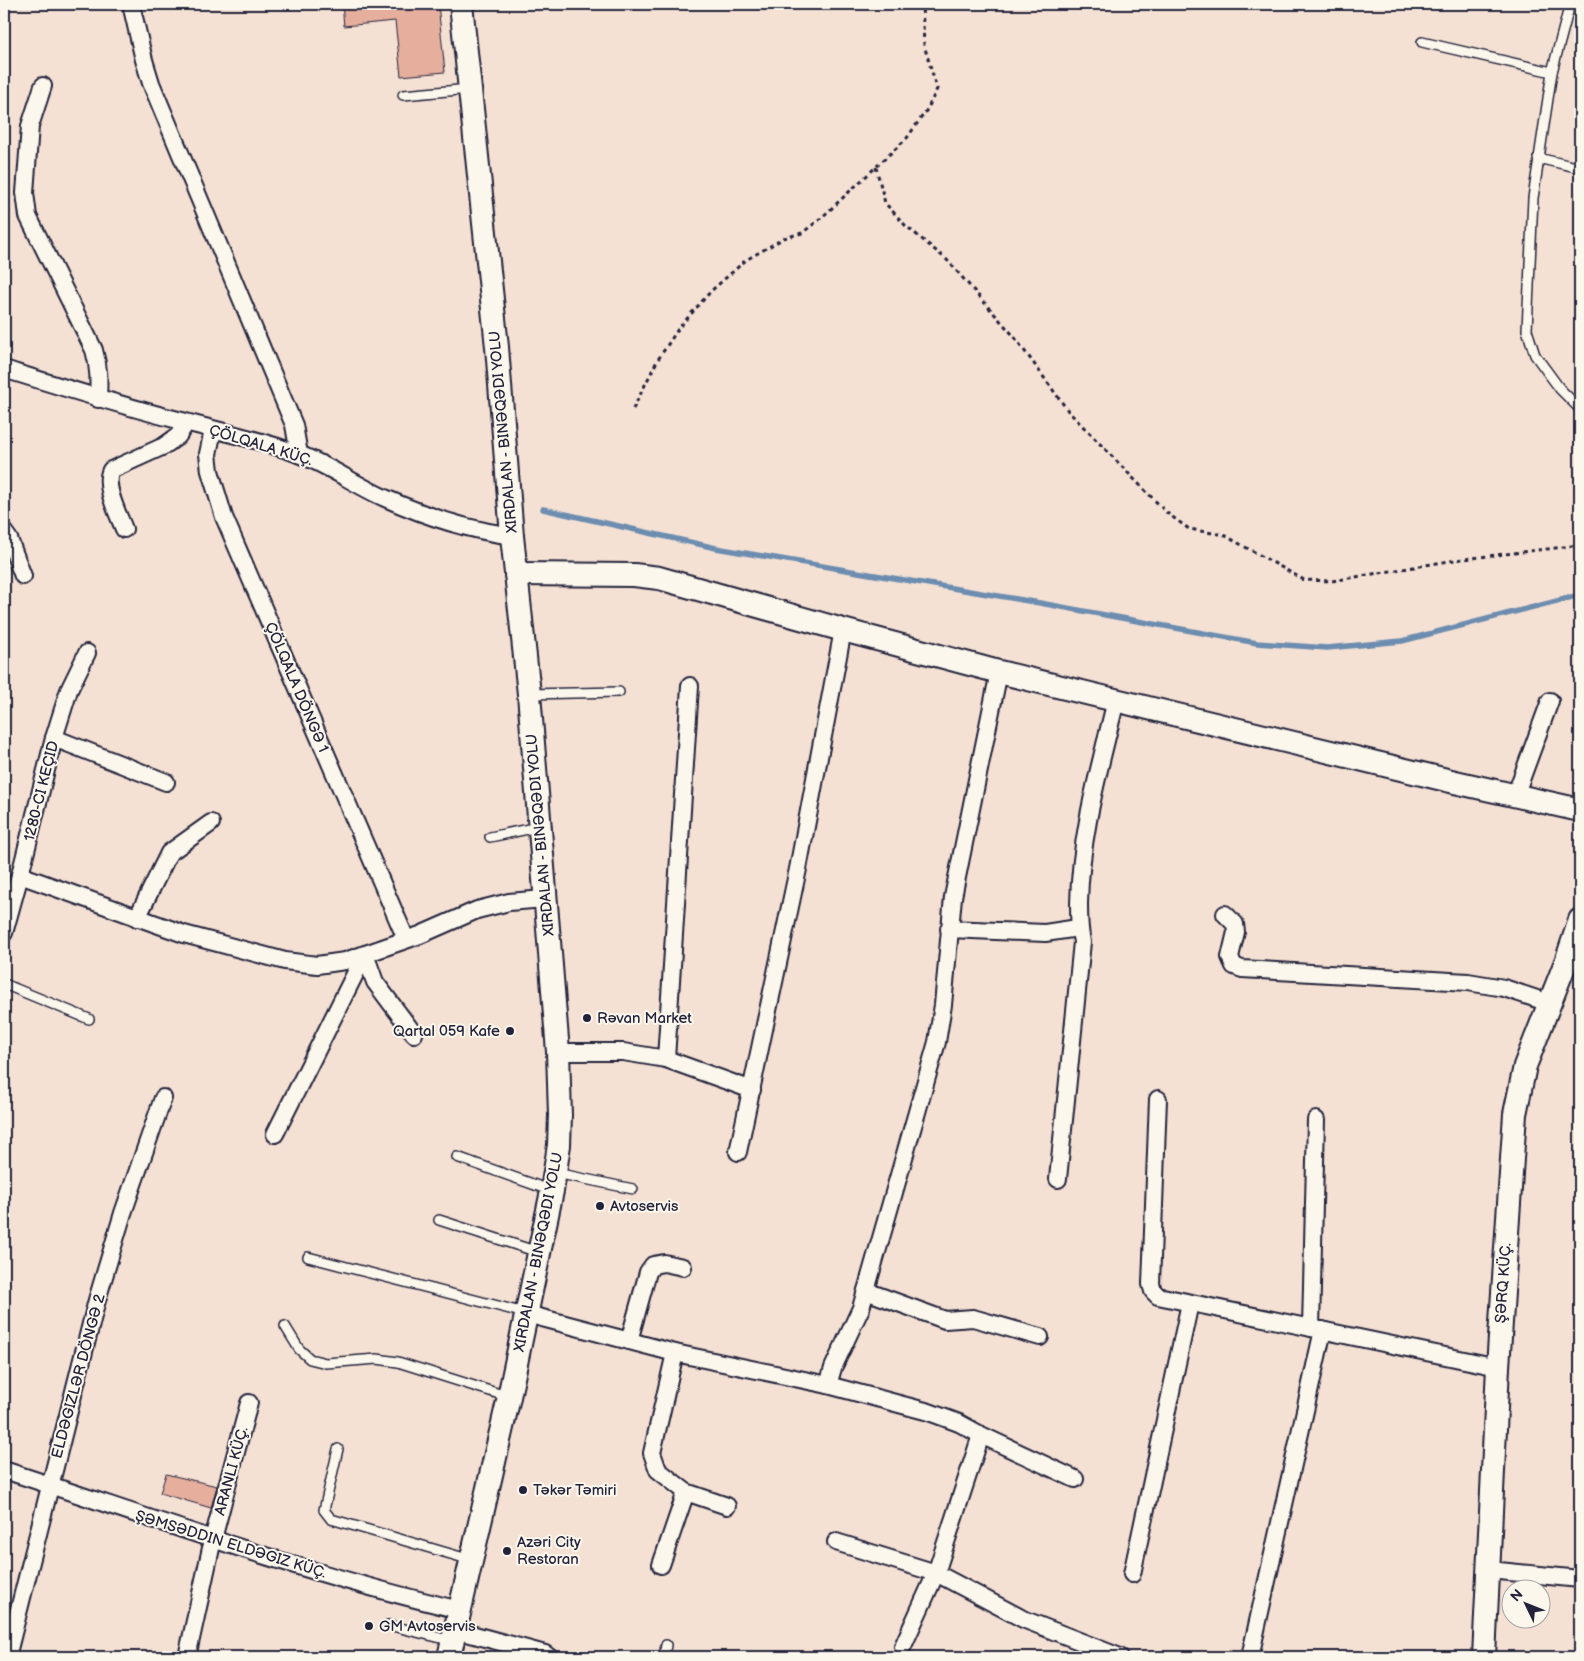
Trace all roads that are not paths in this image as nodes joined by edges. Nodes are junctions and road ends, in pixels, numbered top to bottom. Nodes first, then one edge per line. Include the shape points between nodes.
1 (131, 4) edge
2 (462, 4) edge
3 (1570, 4) edge
4 (1422, 42) dead end
5 (1552, 72) junction
6 (43, 86) dead end
7 (470, 89) junction
8 (403, 95) dead end
9 (1538, 158) junction
10 (1580, 168) edge
11 (4, 369) edge
12 (98, 399) junction
13 (1580, 409) edge
14 (186, 423) junction
15 (213, 430) junction
16 (299, 454) junction
17 (124, 529) dead end
18 (4, 532) edge
19 (512, 536) junction
20 (516, 574) junction
21 (23, 576) dead end
22 (843, 630) junction
23 (87, 653) dead end
24 (999, 672) junction
25 (690, 686) dead end
26 (619, 692) dead end
27 (529, 694) junction
28 (1116, 700) junction
29 (1550, 701) dead end
30 (54, 738) junction
31 (166, 782) dead end
32 (1515, 796) junction
33 (1580, 810) edge
34 (211, 823) dead end
35 (539, 827) junction
36 (490, 838) dead end
37 (20, 875) junction
38 (544, 900) junction
39 (1225, 914) dead end
40 (137, 918) junction
41 (1580, 920) edge
42 (1078, 928) junction
43 (949, 929) junction
44 (4, 933) edge
45 (406, 939) junction
46 (365, 954) junction
47 (4, 984) edge
48 (1549, 1003) junction
49 (89, 1019) dead end
50 (414, 1034) dead end
51 (558, 1052) junction
52 (666, 1059) junction
53 (752, 1090) junction
54 (163, 1098) dead end
55 (1158, 1099) dead end
56 (1316, 1120) dead end
57 (275, 1134) dead end
58 (738, 1152) dead end
59 (456, 1157) dead end
60 (1058, 1179) dead end
61 (554, 1182) junction
62 (633, 1189) dead end
63 (438, 1220) dead end
64 (540, 1252) junction
65 (308, 1257) dead end
66 (683, 1267) dead end
67 (866, 1291) junction
68 (1190, 1303) junction
69 (527, 1314) junction
70 (285, 1326) dead end
71 (1317, 1329) junction
72 (1040, 1337) dead end
73 (629, 1341) junction
74 (675, 1353) junction
75 (1498, 1366) junction
76 (828, 1385) junction
77 (509, 1397) junction
78 (249, 1403) dead end
79 (980, 1435) junction
80 (338, 1449) dead end
81 (4, 1470) edge
82 (1075, 1479) dead end
83 (50, 1485) junction
84 (686, 1492) junction
85 (727, 1506) dead end
86 (213, 1539) junction
87 (836, 1542) dead end
88 (472, 1560) junction
89 (661, 1565) dead end
90 (1489, 1570) junction
91 (936, 1573) junction
92 (1132, 1574) dead end
93 (1580, 1579) edge
94 (388, 1625) dead end
95 (454, 1635) edge
96 (666, 1645) dead end
97 (903, 1646) dead end
98 (6, 1657) edge
99 (187, 1657) edge
100 (549, 1657) edge
101 (664, 1657) edge
102 (1120, 1657) edge
103 (1250, 1657) edge
104 (1484, 1657) edge

1 - 16 street via 151,83 294,425
2 - 7 street
3 - 5 lane
4 - 5 lane
5 - 9 lane
6 - 12 street via 30,126 24,193 33,225 94,350 100,379
7 - 8 lane
7 - 19 street via 497,347
9 - 10 lane
9 - 13 lane via 1527,330 1535,355
11 - 12 street, ÇÖLQALA KÜÇ.
12 - 14 street, ÇÖLQALA KÜÇ.
14 - 15 street, ÇÖLQALA KÜÇ.
14 - 17 street via 178,436 164,446 111,470 109,486
15 - 16 street, ÇÖLQALA KÜÇ.
15 - 45 street, ÇÖLQALA DÖNGƏ 1 via 209,462 224,517
16 - 19 street, ÇÖLQALA KÜÇ. via 385,498 464,527
18 - 21 street
19 - 20 street
20 - 22 street via 659,578
20 - 27 street
22 - 24 street
22 - 53 street
23 - 30 street via 69,690
24 - 28 street
24 - 43 street
25 - 52 street
26 - 27 lane
27 - 35 street
28 - 32 street
28 - 42 street via 1082,855
29 - 32 street
30 - 31 street
30 - 37 street
32 - 33 street
34 - 40 street via 169,853
35 - 36 lane
35 - 38 street
37 - 40 street
37 - 44 street
38 - 45 street via 509,902 477,910
38 - 51 street
39 - 48 street via 1235,924 1230,957 1234,966 1468,982 1504,988
40 - 46 street via 285,961 317,965 346,961
41 - 48 street, ŞƏRQ KÜÇ.
42 - 43 street via 1045,933
42 - 60 street via 1082,942
43 - 67 street via 937,1042
45 - 46 street
46 - 50 street via 375,982
46 - 57 street
47 - 49 lane
48 - 75 street, ŞƏRQ KÜÇ. via 1525,1066 1515,1114
51 - 52 street via 623,1052
51 - 61 street via 560,1116
52 - 53 street
53 - 58 street
54 - 83 street, ELDƏGIZLƏR DÖNGƏ 2 via 97,1300
55 - 68 street via 1152,1291 1158,1296
56 - 71 street
59 - 61 lane
61 - 62 lane
61 - 64 street
63 - 64 lane
64 - 69 street
65 - 69 lane
66 - 73 street via 664,1263 653,1265 648,1272
67 - 72 street via 945,1320 973,1318
67 - 76 street
68 - 71 street
68 - 92 street
69 - 73 street
69 - 77 street
70 - 77 lane via 299,1349 310,1359 326,1363 377,1359 398,1362
71 - 75 street
71 - 103 street
73 - 74 street
74 - 76 street
74 - 84 street via 652,1453 658,1470
75 - 90 street, ŞƏRQ KÜÇ.
76 - 79 street via 929,1412
77 - 88 street
78 - 86 street
79 - 82 street
79 - 91 street
80 - 88 lane via 324,1510 326,1515
81 - 83 street, ŞƏMSƏDDIN ELDƏGIZ KÜÇ.
83 - 86 street, ŞƏMSƏDDIN ELDƏGIZ KÜÇ.
83 - 98 street, ELDƏGIZLƏR DÖNGƏ 2
84 - 85 street
84 - 89 street
86 - 95 street, ŞƏMSƏDDIN ELDƏGIZ KÜÇ. via 377,1589
86 - 99 street
87 - 91 street
88 - 95 street
90 - 93 street
90 - 104 street, ŞƏRQ KÜÇ.
91 - 97 street
91 - 102 street via 1023,1619
94 - 95 lane
95 - 100 street, ŞƏMSƏDDIN ELDƏGIZ KÜÇ.
96 - 101 lane

